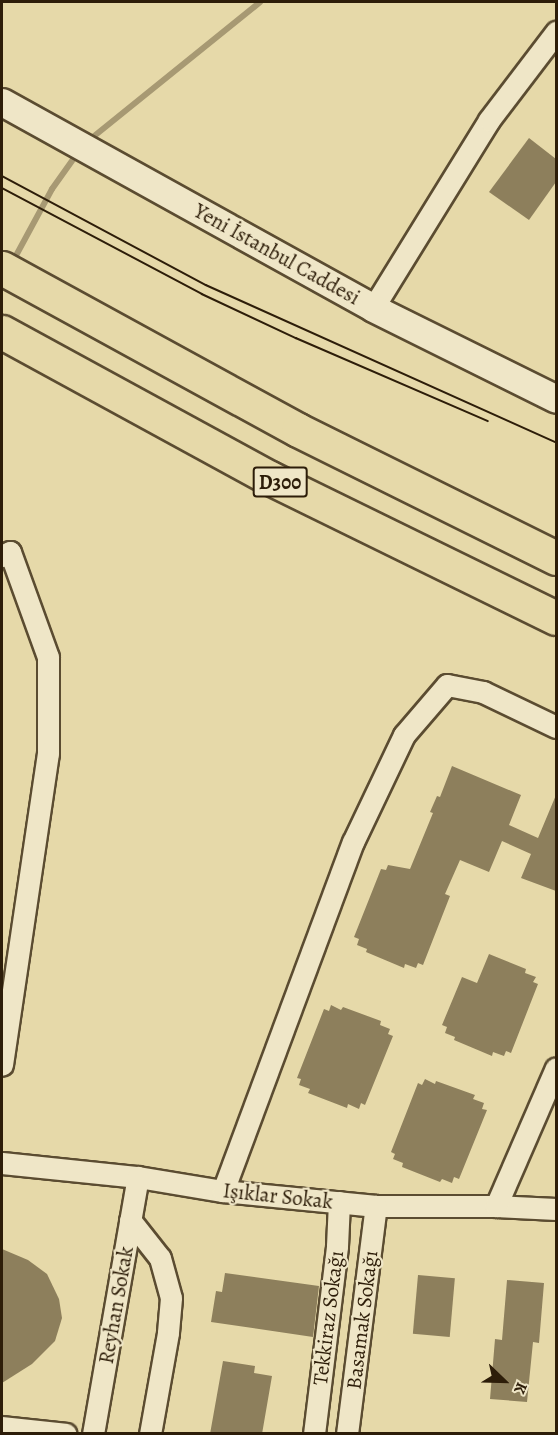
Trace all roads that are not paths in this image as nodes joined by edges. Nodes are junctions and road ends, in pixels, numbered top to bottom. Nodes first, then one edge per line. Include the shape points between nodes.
1 (556, 32) edge
2 (2, 102) edge
3 (2, 268) edge
4 (373, 308) junction
5 (5, 334) edge
6 (556, 399) edge
7 (2, 556) edge
8 (556, 558) edge
9 (556, 618) edge
10 (556, 727) edge
11 (2, 1065) edge
12 (556, 1068) edge
13 (2, 1163) edge
14 (138, 1177) junction
15 (223, 1191) junction
16 (339, 1202) junction
17 (376, 1206) junction
18 (496, 1206) junction
19 (556, 1209) edge
20 (130, 1220) junction
21 (2, 1427) edge
22 (66, 1434) edge
23 (93, 1434) edge
24 (150, 1434) edge
25 (314, 1434) edge
26 (347, 1434) edge

1 - 4 street via 489,120
2 - 4 street, Yeni İstanbul Caddesi
3 - 8 highway, D300 via 309,435
4 - 6 street, Yeni İstanbul Caddesi
5 - 9 highway, D300 via 270,478
7 - 11 street via 10,552 48,657 48,753
10 - 15 street via 483,692 447,685 404,735 353,842
12 - 18 street
13 - 14 street, Işıklar Sokak
14 - 15 street, Işıklar Sokak
14 - 20 street, Reyhan Sokak
15 - 16 street, Işıklar Sokak
16 - 17 street, Işıklar Sokak
16 - 25 street, Tekkiraz Sokağı
17 - 18 street, Işıklar Sokak
17 - 26 street, Basamak Sokağı
18 - 19 street, Işıklar Sokak
20 - 23 street, Reyhan Sokak
20 - 24 street via 160,1258 171,1298
21 - 22 street

